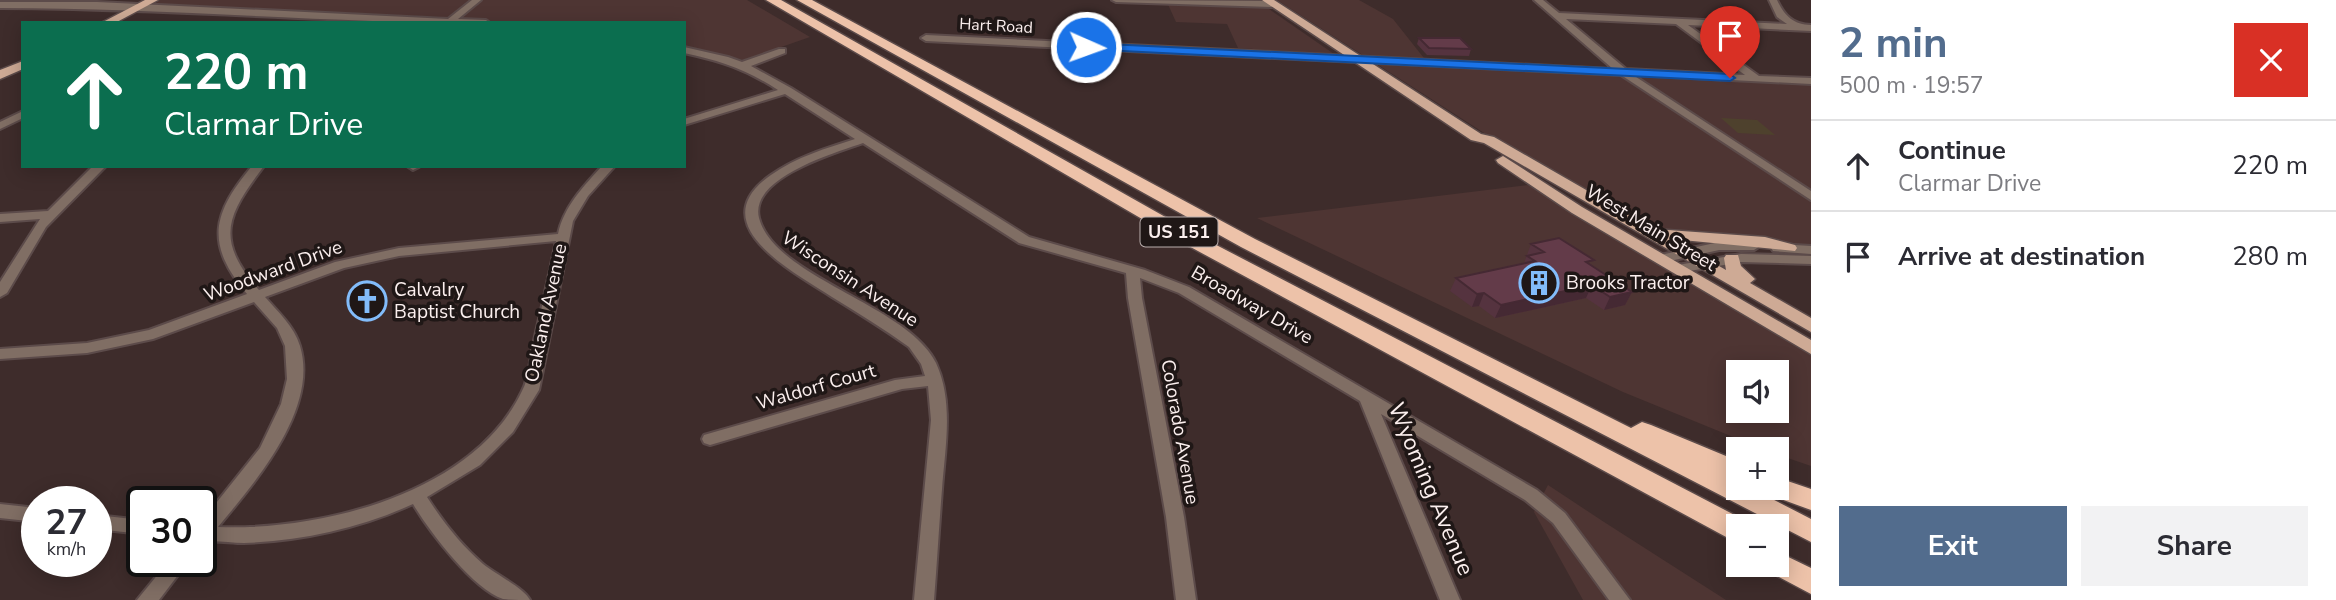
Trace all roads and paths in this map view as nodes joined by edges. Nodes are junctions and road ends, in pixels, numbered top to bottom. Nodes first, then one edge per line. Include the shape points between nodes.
1 (153, 0) edge
2 (272, 0) edge
3 (477, 0) edge
4 (772, 0) edge
5 (803, 0) edge
6 (1116, 0) edge
7 (1538, 0) edge
8 (1772, 0) edge
9 (1270, 2) edge
10 (0, 5) edge
11 (138, 7) junction
12 (252, 11) junction
13 (289, 13) junction
14 (1559, 16) junction
15 (393, 20) edge
16 (451, 20) junction
17 (110, 21) edge
18 (277, 21) edge
19 (463, 21) edge
20 (1678, 21) junction
21 (1798, 27) junction
22 (1811, 28) edge
23 (1811, 36) edge
24 (926, 38) dead end
25 (686, 50) edge
26 (782, 51) dead end
27 (1358, 60) junction
28 (21, 65) edge
29 (744, 65) junction
30 (1625, 73) junction
31 (0, 75) edge
32 (1758, 79) junction
33 (1811, 81) edge
34 (787, 90) junction
35 (21, 115) edge
36 (686, 121) edge
37 (0, 126) edge
38 (1476, 137) junction
39 (865, 139) junction
40 (98, 168) edge
41 (256, 168) edge
42 (608, 168) edge
43 (1811, 196) edge
44 (50, 215) junction
45 (0, 218) edge
46 (1641, 227) junction
47 (562, 237) junction
48 (1789, 248) junction
49 (1811, 250) edge
50 (1736, 258) junction
51 (1811, 260) edge
52 (1682, 261) junction
53 (1289, 264) junction
54 (1133, 271) junction
55 (0, 293) edge
56 (257, 296) junction
57 (1811, 316) edge
58 (1811, 326) edge
59 (1811, 331) edge
60 (1811, 348) edge
61 (0, 354) edge
62 (934, 380) junction
63 (1366, 396) junction
64 (710, 439) dead end
65 (1592, 453) junction
66 (1726, 466) edge
67 (1789, 492) edge
68 (416, 495) junction
69 (1811, 500) edge
70 (0, 511) edge
71 (21, 513) edge
72 (217, 515) edge
73 (1726, 524) edge
74 (1811, 531) edge
75 (1726, 533) edge
76 (217, 534) edge
77 (1789, 558) edge
78 (1789, 569) edge
79 (1811, 569) edge
80 (167, 577) edge
81 (1811, 582) edge
82 (148, 600) edge
83 (520, 600) edge
84 (924, 600) edge
85 (1186, 600) edge
86 (1450, 600) edge
87 (1620, 600) edge

1 - 11 main road
2 - 12 street
3 - 16 street
4 - 65 highway, US 151 via 1192,240
5 - 53 highway, US 151
6 - 9 street
7 - 14 street
8 - 21 street via 1780,15
9 - 27 main road, West Main Street
10 - 11 street
11 - 12 street
11 - 17 main road
12 - 13 street
13 - 15 street
13 - 18 street
14 - 20 street
14 - 30 street
15 - 16 street
16 - 19 street
20 - 21 street
20 - 32 street
21 - 22 street
21 - 23 street
24 - 27 street, Hart Road
25 - 29 street, Broadway Drive
26 - 29 street
27 - 30 street, Hart Road
27 - 38 main road, West Main Street
28 - 31 main road
29 - 34 street, Broadway Drive
30 - 32 street, Hart Road
30 - 43 street
32 - 33 street, Hart Road
34 - 36 street
34 - 39 street, Broadway Drive
35 - 37 street
38 - 46 main road, West Main Street via 1489,140
38 - 52 main road, West Main Street via 1478,144 1577,210
39 - 54 street, Broadway Drive via 1024,240
39 - 62 street, Wisconsin Avenue via 781,171 756,197 751,224 776,256 914,344
40 - 44 street
41 - 56 street via 228,210 223,240 232,268
42 - 47 street, Oakland Avenue via 574,207
44 - 45 street
44 - 55 street
46 - 48 main road via 1674,236
46 - 52 main road, West Main Street
47 - 56 street, Woodward Drive via 399,252 340,265
47 - 68 street, Oakland Avenue via 540,351 524,404 511,424 474,457
48 - 49 street
48 - 50 street via 1789,253
48 - 52 street via 1728,245
50 - 51 street
50 - 52 street
50 - 57 main road via 1733,268 1745,278
52 - 58 main road, West Main Street
52 - 59 main road
52 - 60 main road, West Main Street
53 - 66 highway via 1587,408
53 - 74 highway, US 151
54 - 63 street, Broadway Drive via 1184,290
54 - 85 street, Colorado Avenue
56 - 61 street, Woodward Drive via 125,340 87,348
56 - 72 street via 289,337 294,374 290,398 269,447
62 - 64 street, Waldorf Court via 901,384
62 - 84 street, Wisconsin Avenue via 939,421
63 - 86 street, Wyoming Avenue
63 - 87 street, Broadway Drive via 1548,507
65 - 73 highway, US 151
65 - 75 highway
67 - 69 highway
68 - 76 street, Oakland Avenue via 317,530 272,536
68 - 83 street via 439,533 469,564
70 - 71 street
77 - 79 highway
78 - 81 highway
80 - 82 street

